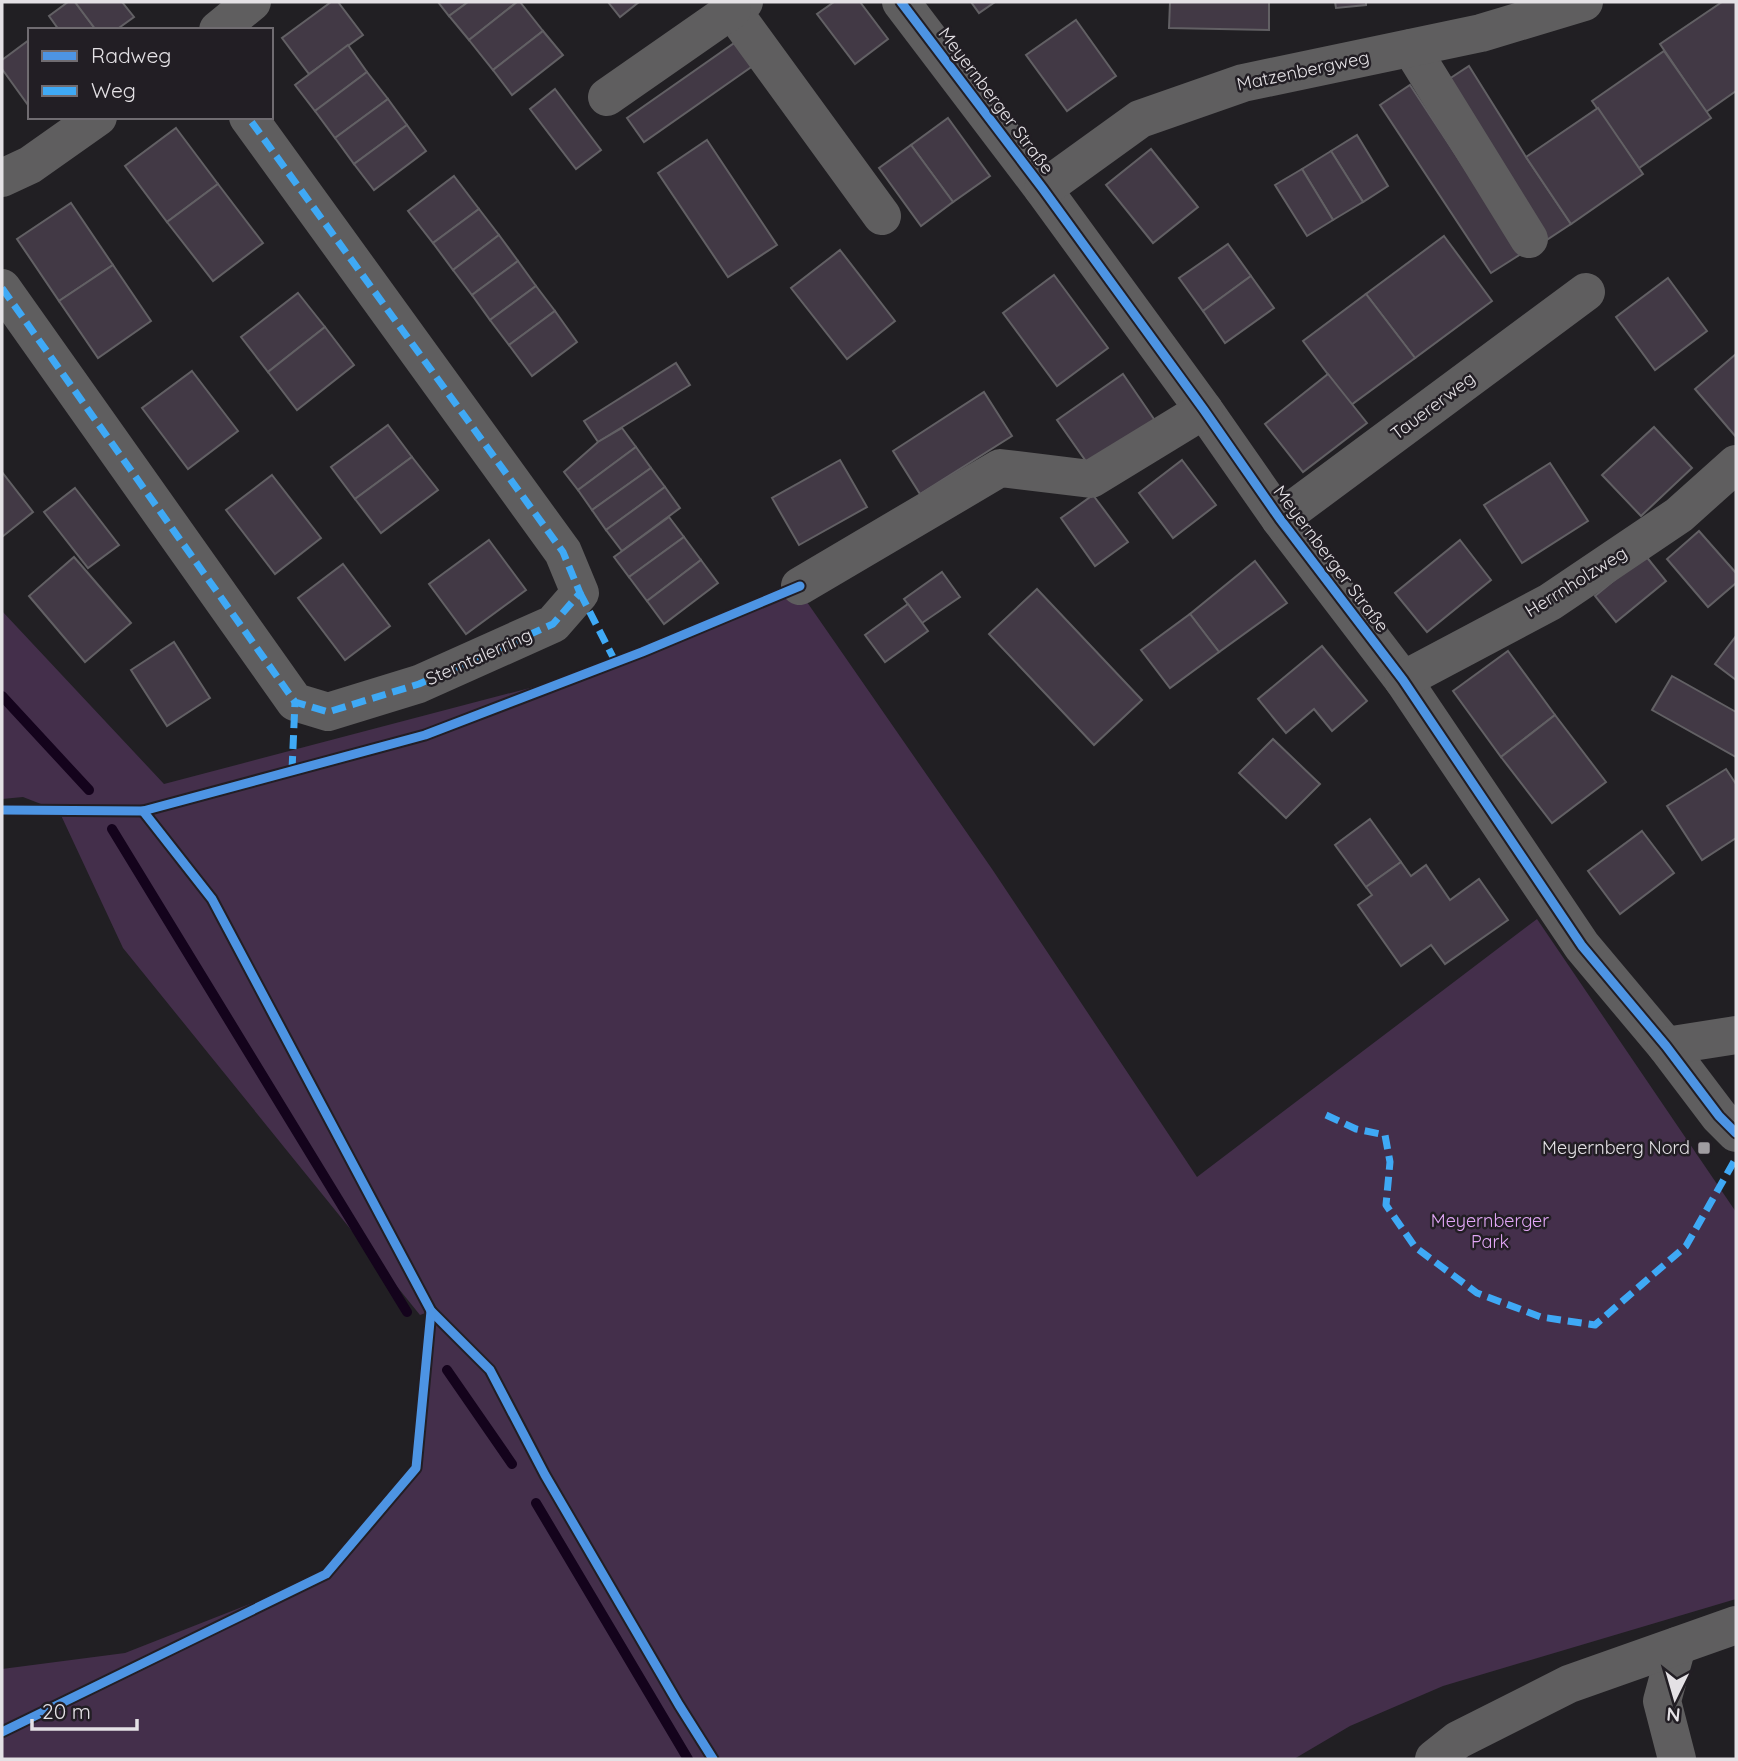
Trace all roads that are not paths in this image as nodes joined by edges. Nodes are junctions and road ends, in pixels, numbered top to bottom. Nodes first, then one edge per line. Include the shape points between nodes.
1 (253, 2) edge
2 (901, 2) edge
3 (1584, 2) edge
4 (738, 6) edge
5 (220, 28) edge
6 (1412, 48) junction
7 (607, 97) dead end
8 (95, 119) edge
9 (249, 119) edge
10 (2, 178) edge
11 (1043, 188) junction
12 (882, 216) dead end
13 (1530, 239) dead end
14 (2, 288) edge
15 (1586, 292) dead end
16 (1204, 410) junction
17 (1736, 464) edge
18 (1280, 519) junction
19 (800, 586) dead end
20 (1403, 680) junction
21 (1736, 1035) edge
22 (1666, 1046) junction
23 (1736, 1133) edge
24 (1736, 1625) edge
25 (1677, 1646) junction
26 (1434, 1759) edge
27 (1677, 1759) edge

1 - 5 street
2 - 11 street, Meyernberger Straße
3 - 6 street, Matzenbergweg
4 - 7 street
4 - 12 street
6 - 11 street, Matzenbergweg via 1243,83 1140,119
6 - 13 street
8 - 10 street via 30,165
9 - 14 street, Sterntalerring via 563,552 580,593 553,624 419,684 328,712 295,702
11 - 16 street, Meyernberger Straße
15 - 18 street, Tauererweg
16 - 18 street, Meyernberger Straße
16 - 19 street via 1091,479 1000,468
17 - 20 street, Herrnholzweg via 1679,515 1550,602
18 - 20 street, Meyernberger Straße
20 - 22 street, Meyernberger Straße via 1582,946
21 - 22 street
22 - 23 street, Meyernberger Straße
24 - 25 street
25 - 26 street via 1569,1684 1458,1740
25 - 27 street via 1662,1701

